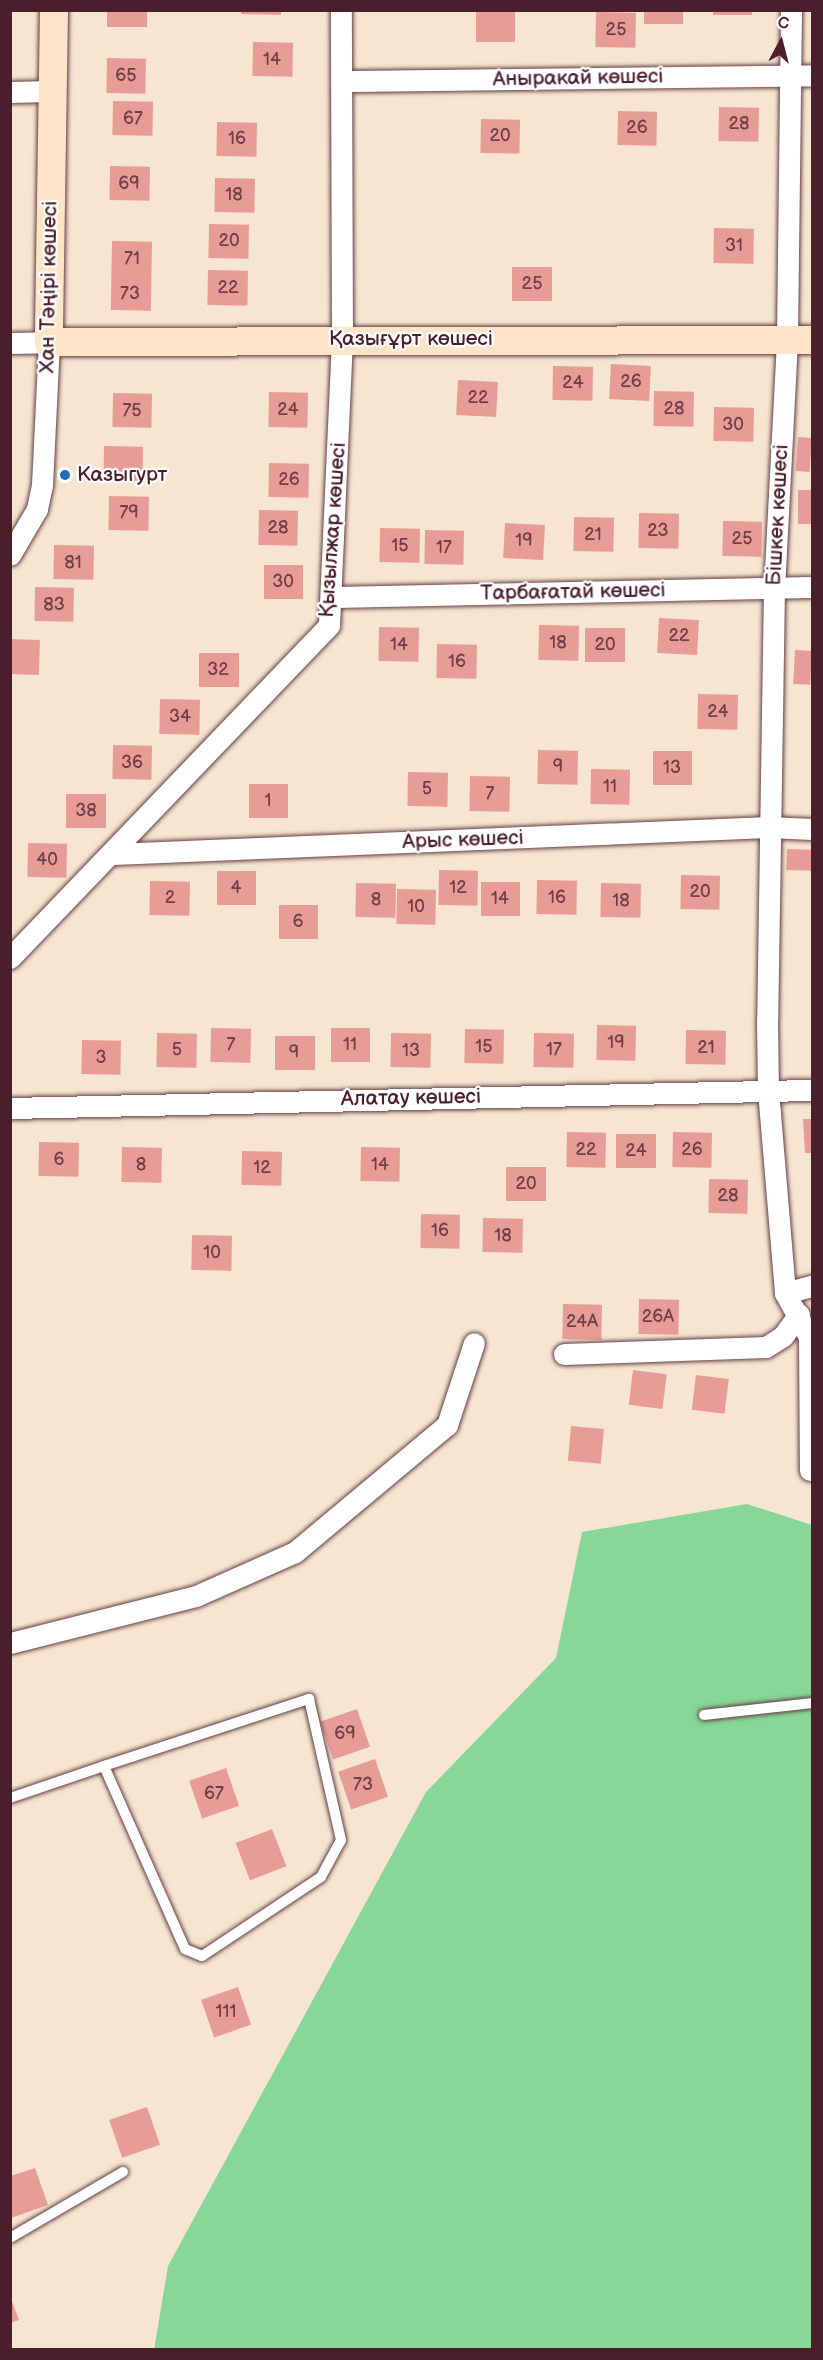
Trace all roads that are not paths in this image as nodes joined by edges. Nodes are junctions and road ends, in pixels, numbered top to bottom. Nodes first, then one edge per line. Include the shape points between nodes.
1 (54, 10) edge
2 (341, 10) edge
3 (791, 10) edge
4 (791, 75) junction
5 (813, 75) edge
6 (343, 81) junction
7 (52, 91) junction
8 (10, 92) edge
9 (342, 339) junction
10 (800, 340) edge
11 (50, 342) junction
12 (10, 343) edge
13 (10, 555) edge
14 (813, 586) edge
15 (774, 587) junction
16 (333, 597) junction
17 (768, 827) junction
18 (813, 829) edge
19 (113, 854) junction
20 (10, 958) edge
21 (768, 1090) junction
22 (813, 1090) edge
23 (10, 1108) edge
24 (813, 1286) edge
25 (785, 1293) junction
26 (799, 1314) junction
27 (474, 1343) dead end
28 (564, 1354) dead end
29 (811, 1474) edge
30 (10, 1643) edge
31 (813, 1703) edge
32 (704, 1715) dead end
33 (104, 1766) junction
34 (10, 1798) edge
35 (123, 2172) dead end
36 (10, 2238) edge

1 - 7 street, Хан Тәңірі көшесі
2 - 6 street, Қызылжар көшесі
3 - 4 street, Бішкек көшесі
4 - 5 street, Аныракай көшесі
4 - 6 street, Аныракай көшесі
4 - 10 street, Бішкек көшесі
6 - 9 street, Қызылжар көшесі
7 - 8 street
7 - 11 street, Хан Тәңірі көшесі
9 - 10 street, Қазығұрт көшесі
9 - 11 street, Қазығұрт көшесі
9 - 16 street, Қызылжар көшесі
10 - 15 street, Бішкек көшесі
11 - 12 street, Қазығұрт көшесі
11 - 13 street, Хан Тәңірі көшесі via 42,485 37,509
14 - 15 street, Тарбағатай көшесі
15 - 16 street, Тарбағатай көшесі
15 - 17 street, Бішкек көшесі
16 - 19 street, Қызылжар көшесі via 329,625
17 - 18 street, Арыс көшесі
17 - 19 street, Арыс көшесі
17 - 21 street, Бішкек көшесі
19 - 20 street, Қызылжар көшесі
21 - 22 street, Алатау көшесі
21 - 23 street, Алатау көшесі
21 - 25 street, Бішкек көшесі
24 - 25 street
25 - 26 street
26 - 28 street via 783,1336 766,1347
26 - 29 street via 808,1337
27 - 30 street via 447,1425 295,1551 196,1596
31 - 32 lane
33 - 33 lane via 185,1949 202,1956 321,1877 341,1840 309,1699
33 - 34 lane
35 - 36 lane

